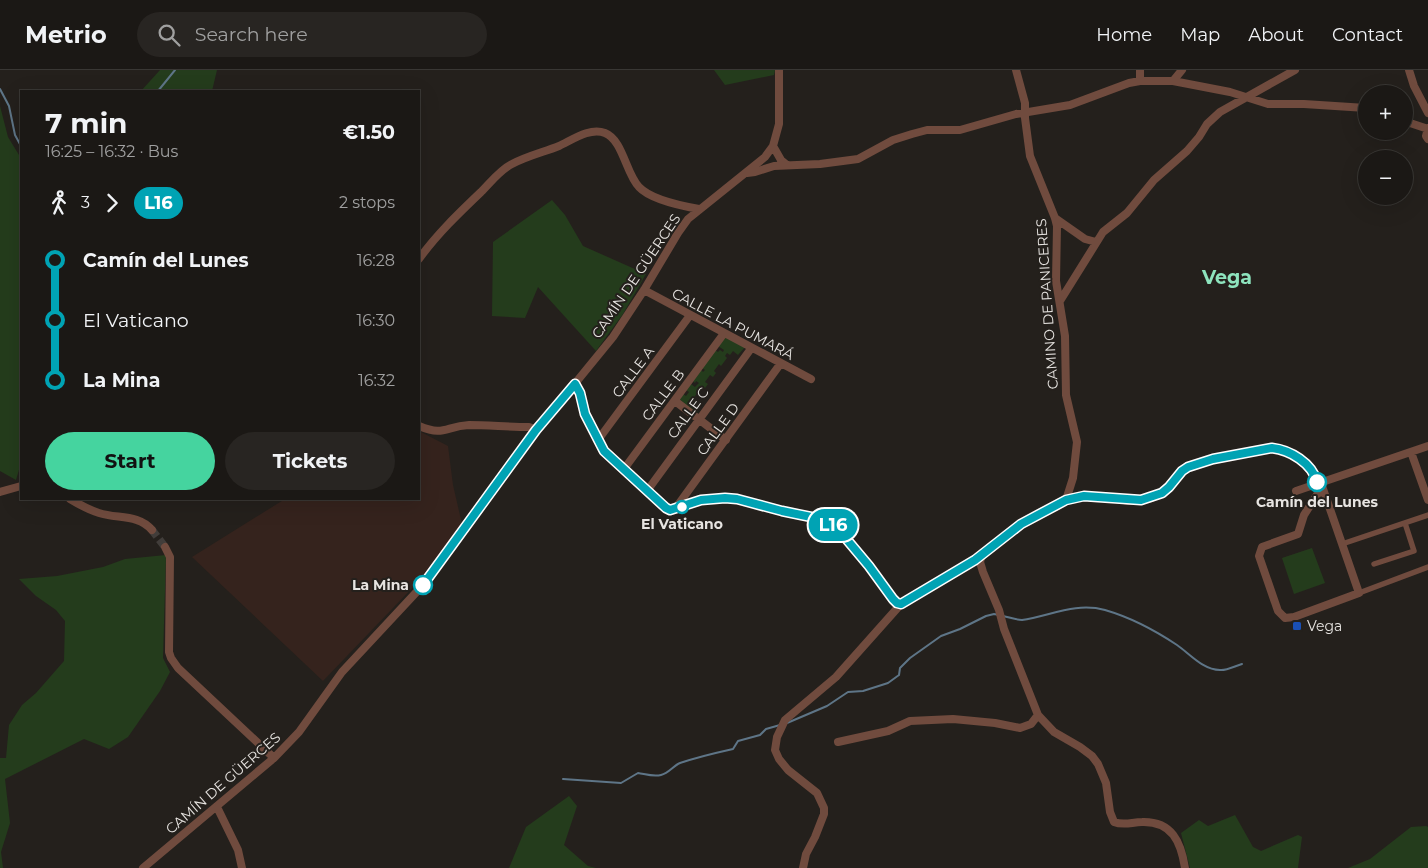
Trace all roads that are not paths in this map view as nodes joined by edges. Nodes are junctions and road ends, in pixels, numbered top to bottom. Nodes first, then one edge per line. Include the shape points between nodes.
1 (779, 70) edge
2 (1016, 70) edge
3 (1140, 70) edge
4 (1182, 70) edge
5 (1295, 70) edge
6 (1409, 70) edge
7 (1140, 81) junction
8 (1173, 81) junction
9 (1249, 97) junction
10 (1358, 107) edge
11 (1025, 112) junction
12 (1428, 113) edge
13 (1413, 125) edge
14 (1428, 129) edge
15 (1428, 139) edge
16 (774, 146) junction
17 (787, 165) junction
18 (747, 173) junction
19 (699, 210) junction
20 (1055, 218) junction
21 (1096, 242) junction
22 (420, 257) edge
23 (644, 290) junction
24 (1060, 300) junction
25 (688, 318) dead end
26 (722, 336) dead end
27 (750, 350) dead end
28 (781, 363) junction
29 (811, 379) dead end
30 (575, 384) junction
31 (674, 401) junction
32 (699, 419) junction
33 (420, 426) edge
34 (536, 430) junction
35 (598, 440) junction
36 (726, 440) junction
37 (1428, 446) edge
38 (1411, 452) junction
39 (624, 469) junction
40 (1321, 485) junction
41 (20, 486) edge
42 (647, 491) junction
43 (1296, 491) dead end
44 (0, 492) edge
45 (72, 500) edge
46 (1066, 500) junction
47 (1428, 500) edge
48 (675, 508) junction
49 (1428, 515) edge
50 (1405, 523) junction
51 (152, 530) tunnel mouth
52 (1342, 544) junction
53 (165, 547) tunnel mouth
54 (982, 554) junction
55 (1374, 564) dead end
56 (1428, 567) edge
57 (1359, 593) junction
58 (901, 604) junction
59 (1038, 715) junction
60 (838, 742) dead end
61 (274, 758) junction
62 (217, 807) junction
63 (143, 868) edge
64 (242, 868) edge
65 (804, 868) edge
66 (1185, 868) edge

1 - 16 street via 779,124
2 - 11 street, CAMINO DE PANICERES
3 - 7 street
4 - 8 street
5 - 9 street
6 - 12 street
7 - 8 street
7 - 11 street via 1070,105
8 - 9 street
9 - 10 street via 1268,104
9 - 21 street via 1220,112 1207,124 1199,138
11 - 17 street via 960,130 927,130 912,134 893,140 858,159
11 - 20 street, CAMINO DE PANICERES via 1030,156
13 - 14 street
14 - 15 street
16 - 17 street
16 - 18 street, CAMÍN DE GÜERCES
17 - 18 street
18 - 19 street, CAMÍN DE GÜERCES
19 - 22 street via 644,192 632,177 613,139 606,133 589,133 503,170 438,234
19 - 23 street, CAMÍN DE GÜERCES via 678,232
20 - 21 street via 1085,239
20 - 24 street, CAMINO DE PANICERES via 1056,280
21 - 24 street
23 - 28 street, CALLE LA PUMARÁ
23 - 30 street, CAMÍN DE GÜERCES via 613,337
24 - 46 street, CAMINO DE PANICERES via 1065,336 1066,396 1077,442
25 - 35 street, CALLE A
26 - 31 street, CALLE B
27 - 32 street, CALLE C
28 - 29 street, CALLE LA PUMARÁ
28 - 36 street, CALLE D
30 - 34 street, CAMÍN DE GÜERCES
30 - 35 street
31 - 32 street
31 - 39 street, CALLE B
32 - 36 street
32 - 42 street, CALLE C
33 - 34 street via 440,432 455,426 471,425
34 - 61 street, CAMÍN DE GÜERCES via 424,584 342,672 299,732
35 - 39 street via 604,451
36 - 48 street, CALLE D
37 - 38 street
38 - 40 street
38 - 47 street
39 - 42 street
40 - 43 street
40 - 46 street via 1310,467 1299,458 1272,448 1188,467 1162,493 1141,500 1084,496
40 - 52 street
40 - 57 street via 1304,515 1298,534 1262,547 1258,556 1278,611 1285,618
41 - 44 street
42 - 48 street via 666,508
45 - 51 street via 101,514 139,520
46 - 54 street via 1011,530
48 - 58 street via 701,500 725,498 821,519 838,529 893,599
49 - 50 street
50 - 52 street
50 - 55 street via 1414,551
52 - 57 street
53 - 61 street via 170,557 171,658
54 - 58 street
54 - 59 street via 983,572
56 - 57 street
58 - 65 street via 836,677 785,720 780,729 775,743 779,759 817,793 824,808 816,837 806,854
59 - 60 street via 1031,724 1020,728 953,719 910,722 888,731
59 - 66 street via 1054,732 1080,747 1098,764 1106,783 1114,822 1148,822 1166,828 1178,841
61 - 62 street, CAMÍN DE GÜERCES
62 - 63 street, CAMÍN DE GÜERCES
62 - 64 street via 238,850

